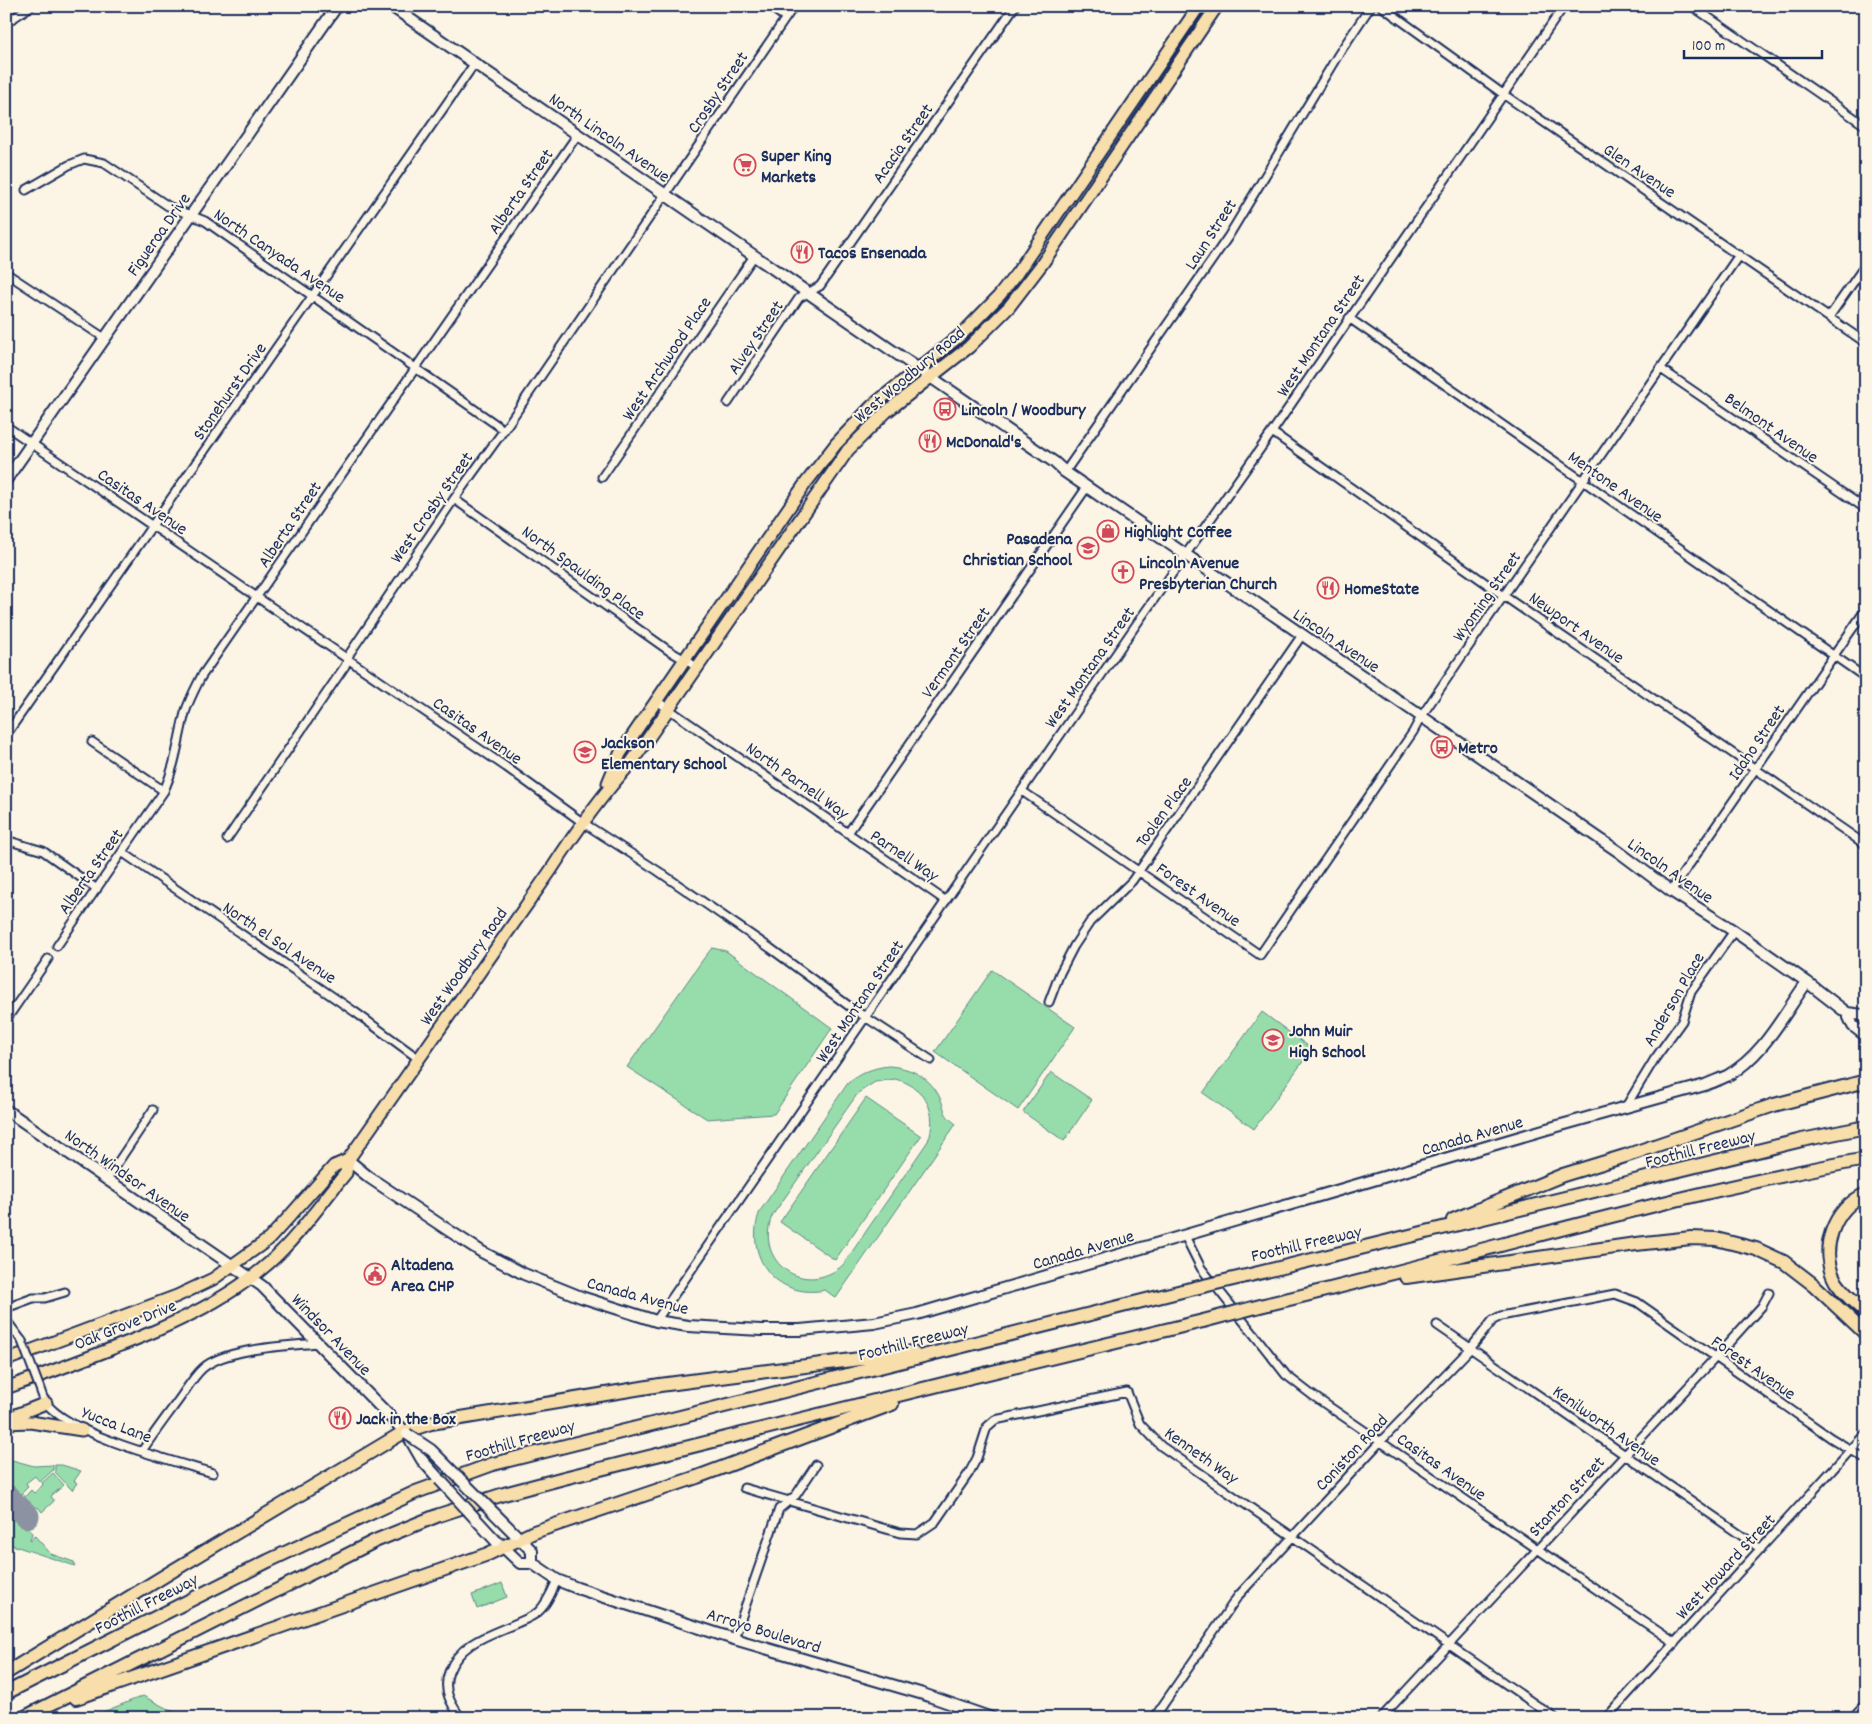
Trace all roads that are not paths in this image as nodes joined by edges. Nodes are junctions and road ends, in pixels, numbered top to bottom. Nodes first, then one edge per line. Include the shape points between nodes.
1 (32, 6) edge
2 (337, 6) edge
3 (391, 6) edge
4 (769, 6) edge
5 (794, 6) edge
6 (1015, 6) edge
7 (1199, 6) edge
8 (1217, 6) edge
9 (1371, 6) edge
10 (1381, 6) edge
11 (1564, 6) edge
12 (1692, 6) edge
13 (786, 18) junction
14 (6, 23) edge
15 (475, 63) junction
16 (1503, 94) junction
17 (1866, 126) edge
18 (578, 134) junction
19 (26, 190) dead end
20 (665, 195) junction
21 (190, 215) junction
22 (1739, 255) junction
23 (754, 256) junction
24 (1866, 264) edge
25 (6, 272) edge
26 (810, 293) junction
27 (314, 296) junction
28 (1829, 317) junction
29 (1349, 318) junction
30 (106, 339) junction
31 (1866, 343) edge
32 (415, 367) junction
33 (918, 368) junction
34 (1661, 368) junction
35 (931, 377) junction
36 (728, 403) dead end
37 (6, 426) edge
38 (504, 430) junction
39 (1272, 432) junction
40 (32, 444) junction
41 (1065, 472) junction
42 (602, 477) dead end
43 (6, 480) edge
44 (1583, 482) junction
45 (1087, 487) junction
46 (454, 499) junction
47 (1866, 509) edge
48 (153, 526) junction
49 (1185, 555) junction
50 (1504, 596) junction
51 (258, 597) junction
52 (1866, 609) edge
53 (1302, 635) junction
54 (1834, 656) junction
55 (348, 659) junction
56 (685, 661) junction
57 (697, 667) junction
58 (1866, 678) edge
59 (657, 701) junction
60 (668, 709) junction
61 (1421, 717) junction
62 (6, 735) edge
63 (92, 742) dead end
64 (1756, 769) junction
65 (1022, 790) junction
66 (164, 791) junction
67 (605, 792) junction
68 (582, 822) junction
69 (848, 833) junction
70 (6, 840) edge
71 (227, 840) dead end
72 (1866, 846) edge
73 (122, 852) junction
74 (1138, 871) junction
75 (97, 889) junction
76 (1672, 891) junction
77 (946, 901) junction
78 (1734, 931) junction
79 (57, 946) dead end
80 (1260, 955) joint
81 (48, 959) dead end
82 (1807, 982) junction
83 (1049, 1002) dead end
84 (1847, 1013) junction
85 (866, 1017) junction
86 (1866, 1017) edge
87 (6, 1020) edge
88 (1866, 1036) edge
89 (419, 1059) junction
90 (931, 1060) dead end
91 (1866, 1081) edge
92 (1625, 1108) junction
93 (6, 1110) edge
94 (153, 1110) dead end
95 (1866, 1128) edge
96 (1866, 1159) edge
97 (348, 1160) junction
98 (106, 1180) junction
99 (1866, 1194) edge
100 (1185, 1236) junction
101 (1414, 1236) junction
102 (232, 1265) junction
103 (250, 1277) junction
104 (1354, 1284) junction
105 (65, 1292) dead end
106 (1769, 1293) dead end
107 (1626, 1297) joint
108 (6, 1308) edge
109 (1866, 1312) edge
110 (6, 1320) edge
111 (656, 1321) junction
112 (1436, 1325) dead end
113 (1866, 1334) edge
114 (318, 1342) junction
115 (965, 1346) junction
116 (1470, 1348) junction
117 (1715, 1358) junction
118 (6, 1360) edge
119 (951, 1382) junction
120 (6, 1388) edge
121 (46, 1403) junction
122 (6, 1419) edge
123 (6, 1423) edge
124 (82, 1430) junction
125 (405, 1433) junction
126 (1866, 1433) edge
127 (1380, 1442) junction
128 (1851, 1450) junction
129 (142, 1451) junction
130 (1625, 1455) junction
131 (1866, 1459) edge
132 (816, 1466) dead end
133 (213, 1473) dead end
134 (744, 1488) dead end
135 (786, 1502) junction
136 (517, 1536) junction
137 (1293, 1536) junction
138 (499, 1544) junction
139 (1761, 1549) junction
140 (1536, 1550) junction
141 (532, 1563) junction
142 (557, 1580) junction
143 (734, 1639) junction
144 (1675, 1643) junction
145 (1449, 1644) junction
146 (6, 1673) edge
147 (6, 1693) edge
148 (1866, 1703) edge
149 (967, 1714) edge
150 (26, 1716) edge
151 (461, 1718) edge
152 (992, 1718) edge
153 (1154, 1718) edge
154 (1381, 1718) edge
155 (1555, 1718) edge
156 (1606, 1718) edge
157 (1852, 1718) edge

1 - 14 street
2 - 21 street, Figueroa Drive
3 - 15 street, North Lincoln Avenue
4 - 13 street
5 - 13 street, Crosby Street
6 - 26 street, Acacia Street via 821,284
7 - 33 main road, West Woodbury Road via 1014,278 962,333
8 - 35 main road, West Woodbury Road via 1026,286 988,329
9 - 41 street, Laun Street via 1228,236
10 - 16 street, Glen Avenue
11 - 16 street, West Montana Street
12 - 17 street
13 - 20 street, Crosby Street
15 - 18 street, North Lincoln Avenue
15 - 27 street, Stonehurst Drive
16 - 22 street, Glen Avenue
16 - 29 street, West Montana Street
18 - 20 street, North Lincoln Avenue
18 - 32 street, Alberta Street
19 - 21 street, North Canyada Avenue via 84,159 104,163 168,206
20 - 23 street, North Lincoln Avenue
20 - 38 street, West Crosby Street
21 - 27 street, North Canyada Avenue via 205,221
21 - 30 street, Figueroa Drive
22 - 28 street, Glen Avenue
22 - 34 street, Wyoming Street
23 - 26 street, North Lincoln Avenue
23 - 42 street, West Archwood Place
24 - 28 street
25 - 30 street
26 - 33 street, Lincoln Avenue
26 - 36 street, Alvey Street via 799,298
27 - 32 street, North Canyada Avenue
27 - 48 street, Stonehurst Drive
28 - 31 street, Glen Avenue
29 - 39 street, West Montana Street
29 - 44 street, Mentone Avenue
30 - 40 street, Figueroa Drive
32 - 38 street, North Canyada Avenue
32 - 51 street, Alberta Street
33 - 35 street, Lincoln Avenue
33 - 56 main road, West Woodbury Road via 881,397 836,444 805,484
34 - 44 street, Wyoming Street
34 - 47 street, Belmont Avenue
35 - 41 street, Lincoln Avenue
35 - 57 main road, West Woodbury Road via 886,412 848,450
37 - 40 street, Casitas Avenue
38 - 46 street, West Crosby Street
39 - 49 street, West Montana Street
39 - 50 street, Newport Avenue
40 - 43 street, Figueroa Drive
40 - 48 street, Casitas Avenue
41 - 45 street, Lincoln Avenue
44 - 50 street, Wyoming Street
44 - 54 street, Mentone Avenue
45 - 49 street, Lincoln Avenue
45 - 69 street, Vermont Street
46 - 55 street, West Crosby Street
46 - 56 street, North Spaulding Place
48 - 51 street, Casitas Avenue
48 - 62 street, Stonehurst Drive
49 - 53 street, Lincoln Avenue
49 - 65 street, West Montana Street
50 - 61 street, Wyoming Street
50 - 64 street, Newport Avenue
51 - 55 street, Casitas Avenue
51 - 66 street, Alberta Street via 192,694 173,772
52 - 54 street, Idaho Street
53 - 61 street, Lincoln Avenue
53 - 74 street, Toolen Place
54 - 58 street, Mentone Avenue
54 - 64 street, Idaho Street
55 - 68 street, Casitas Avenue via 506,766
55 - 71 street, West Crosby Street
56 - 57 street, North Spaulding Place
56 - 59 main road, West Woodbury Road
57 - 60 main road, West Woodbury Road
59 - 60 street, North Parnell Way
59 - 67 main road, West Woodbury Road via 620,754
60 - 67 main road, West Woodbury Road via 631,763
60 - 69 street, North Parnell Way
61 - 76 street, Lincoln Avenue
61 - 80 street, Wyoming Street
63 - 66 street
64 - 72 street, Newport Avenue
64 - 76 street, Idaho Street
65 - 74 street, Forest Avenue
65 - 77 street, West Montana Street
66 - 73 street, Alberta Street
67 - 68 main road, West Woodbury Road
68 - 85 street, Casitas Avenue via 658,871
68 - 89 main road, West Woodbury Road
69 - 77 street, Parnell Way
70 - 75 street via 43,851
73 - 75 street, Alberta Street
73 - 89 street, North el Sol Avenue
74 - 80 street, Forest Avenue
74 - 83 street, Toolen Place via 1090,922 1074,946
75 - 79 street, Alberta Street
76 - 78 street, Lincoln Avenue
77 - 85 street, West Montana Street
78 - 82 street, Lincoln Avenue
78 - 92 street, Anderson Place via 1691,992 1682,1021
81 - 87 street
82 - 84 street, Lincoln Avenue
82 - 92 street, Canada Avenue via 1760,1049 1727,1076
84 - 86 street, Lincoln Avenue
84 - 88 street, Lincoln Avenue via 1853,1026
85 - 90 street, Casitas Avenue
85 - 111 street, West Montana Street
89 - 97 main road, West Woodbury Road
91 - 101 highway via 1774,1106 1563,1175
92 - 100 street, Canada Avenue
93 - 98 street, North Windsor Avenue
94 - 98 street
95 - 101 highway, Foothill Freeway via 1802,1140
96 - 104 highway via 1690,1197
97 - 102 main road, West Woodbury Road via 334,1166 268,1239
97 - 103 main road, West Woodbury Road via 346,1173 319,1206 269,1262
97 - 111 street, Canada Avenue via 482,1252 524,1274 581,1298
98 - 102 street, North Windsor Avenue
99 - 109 highway via 1839,1216 1831,1231 1828,1252 1835,1280
100 - 111 street, Canada Avenue via 874,1323 761,1330
100 - 127 street, Casitas Avenue via 1201,1268 1286,1375
101 - 115 highway, Foothill Freeway, bridge
102 - 103 street, Windsor Avenue
102 - 118 main road, Oak Grove Drive via 213,1279 177,1296
103 - 114 street, Windsor Avenue
103 - 120 main road, Oak Grove Drive via 201,1311 173,1324
104 - 113 highway via 1636,1244 1691,1238 1716,1239 1756,1249 1784,1262
104 - 119 highway, bridge
105 - 108 street via 33,1298
106 - 117 street, Stanton Street via 1762,1306
107 - 116 street, Coniston Road via 1615,1294 1501,1316 1493,1320
107 - 117 street, Forest Avenue
110 - 121 street, Yucca Lane, bridge via 22,1341
112 - 116 street, Kenilworth Avenue
114 - 125 street, Windsor Avenue
114 - 129 street via 232,1355 204,1367
115 - 125 highway via 660,1385 431,1423
115 - 147 highway, Foothill Freeway via 492,1464 416,1492 268,1560
116 - 127 street, Coniston Road
116 - 130 street, Kenilworth Avenue
117 - 128 street, Forest Avenue
117 - 130 street, Stanton Street
119 - 136 highway via 697,1477
119 - 150 highway via 564,1478 439,1515 375,1541
121 - 122 main road
121 - 124 street, Yucca Lane
123 - 124 main road via 30,1422
124 - 129 street, Yucca Lane
125 - 136 street, bridge via 430,1450
125 - 138 street, Arroyo Boulevard, bridge via 422,1460
125 - 146 highway via 182,1564
126 - 128 street, West Howard Street
127 - 137 street, Coniston Road
127 - 140 street, Casitas Avenue
128 - 131 street, Forest Avenue
128 - 139 street, West Howard Street
129 - 133 street, Yucca Lane
130 - 139 street, Kenilworth Avenue
130 - 140 street, Stanton Street
132 - 135 street via 796,1495
134 - 135 street, Kenneth Way
135 - 137 street, Kenneth Way via 900,1534 917,1534 935,1522 969,1473 987,1427 995,1420 1127,1392 1140,1424 1161,1446
135 - 143 street via 778,1509
136 - 138 highway
136 - 141 street via 532,1552
137 - 145 street, Kenneth Way
137 - 153 street, Coniston Road via 1238,1596
138 - 141 street, Arroyo Boulevard via 520,1563
138 - 150 highway via 488,1554
139 - 144 street, West Howard Street
140 - 144 street, Casitas Avenue
140 - 145 street, Stanton Street
141 - 142 street, Arroyo Boulevard
142 - 143 street, Arroyo Boulevard
142 - 151 street via 548,1600 536,1614 474,1641 453,1660 446,1690
143 - 149 street, Arroyo Boulevard via 924,1694
144 - 156 street, West Howard Street
145 - 154 street, Stanton Street
145 - 155 street, Kenneth Way
148 - 157 street
149 - 152 street, Arroyo Boulevard

